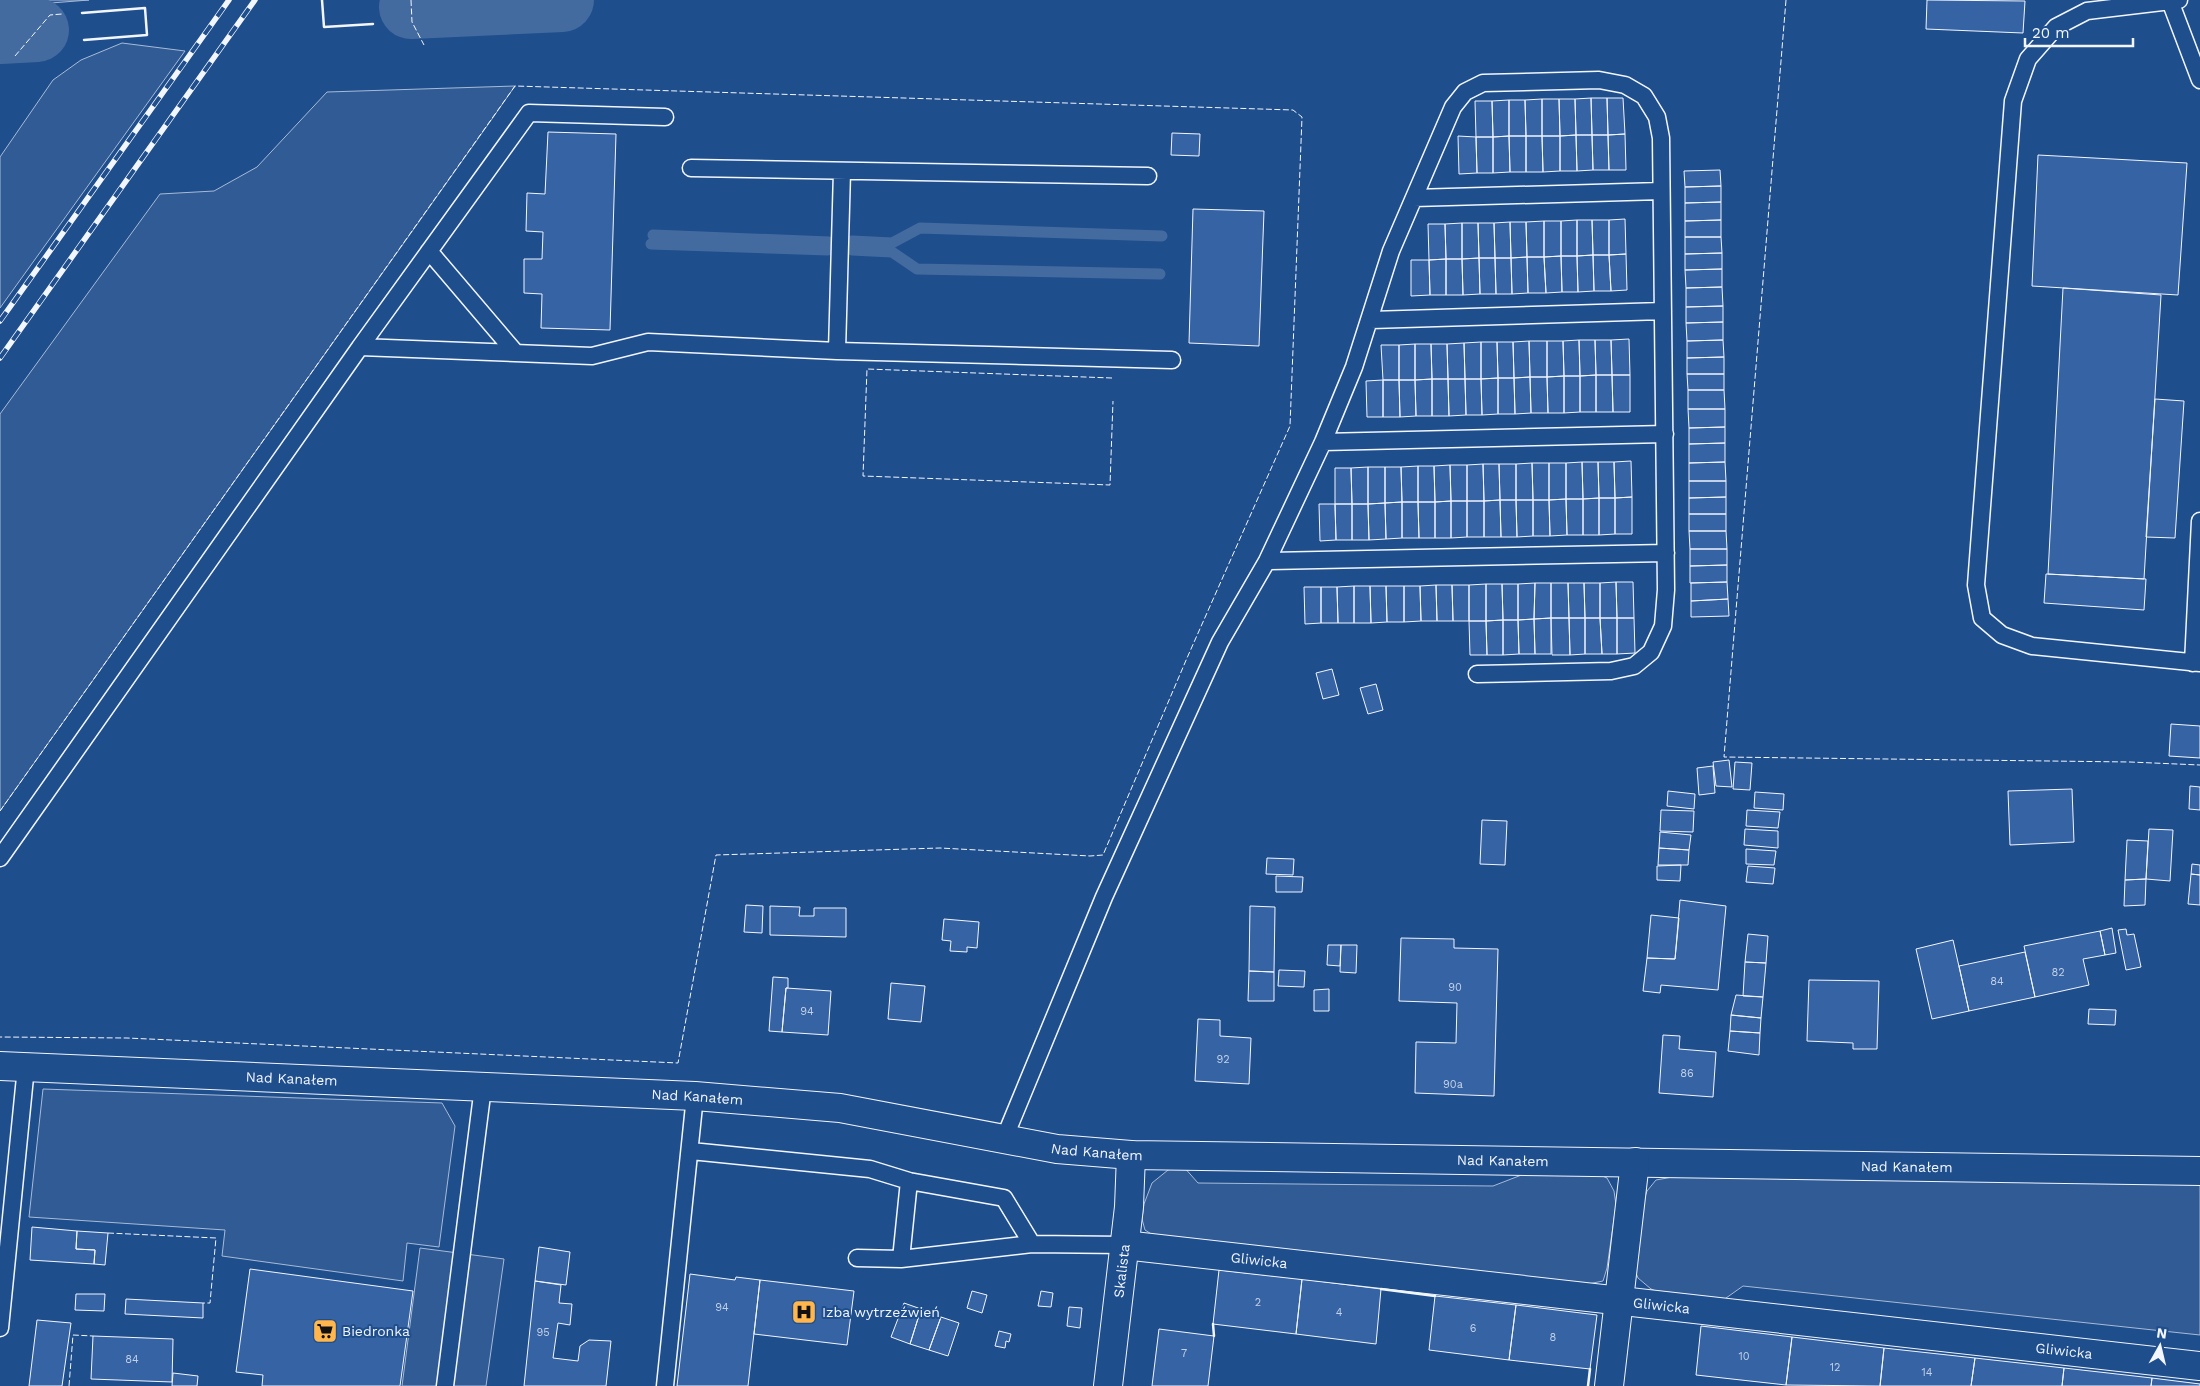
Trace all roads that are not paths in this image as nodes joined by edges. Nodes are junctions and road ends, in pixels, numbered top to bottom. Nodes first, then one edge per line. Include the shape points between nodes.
1 (2174, 0) edge
2 (2200, 80) edge
3 (665, 117) dead end
4 (691, 168) dead end
5 (842, 171) junction
6 (1148, 176) dead end
7 (1661, 191) junction
8 (1414, 198) junction
9 (429, 251) junction
10 (1663, 311) junction
11 (1371, 320) junction
12 (360, 347) junction
13 (837, 351) junction
14 (516, 352) junction
15 (1172, 360) dead end
16 (1664, 434) junction
17 (1323, 442) junction
18 (2200, 521) edge
19 (1666, 553) junction
20 (1266, 561) junction
21 (2196, 663) edge
22 (1477, 674) dead end
23 (0, 858) edge
24 (13, 1066) edge
25 (483, 1087) junction
26 (695, 1096) junction
27 (1004, 1139) junction
28 (691, 1151) junction
29 (1130, 1155) junction
30 (1635, 1162) junction
31 (2200, 1171) edge
32 (909, 1181) junction
33 (1032, 1244) junction
34 (1124, 1245) junction
35 (857, 1258) dead end
36 (901, 1259) junction
37 (1619, 1302) junction
38 (0, 1328) edge
39 (2200, 1366) edge
40 (445, 1386) edge
41 (665, 1386) edge
42 (1108, 1386) edge
43 (1609, 1386) edge

1 - 2 lane
1 - 21 lane via 2087,11 2056,26 2028,59 2013,101 1976,585 1982,618 2002,636 2032,646
3 - 9 lane via 529,113
4 - 5 lane
5 - 6 lane
5 - 13 lane
7 - 8 lane
7 - 8 lane via 1661,138 1657,117 1644,96 1625,85 1599,80 1509,82 1483,83 1466,92 1453,107
7 - 10 lane
8 - 11 lane via 1391,251
9 - 12 lane
9 - 14 lane
10 - 11 lane
10 - 16 lane
11 - 17 lane
12 - 14 lane
12 - 23 lane
13 - 14 lane via 648,342 592,356
13 - 15 lane
16 - 17 lane
16 - 19 lane
17 - 20 lane
18 - 21 lane
19 - 20 lane
19 - 22 lane via 1663,626 1650,652 1634,666 1611,671
20 - 27 lane via 1220,642 1104,897
24 - 25 street, Nad Kanałem
24 - 38 lane
25 - 26 street, Nad Kanałem
25 - 40 lane
26 - 27 street, Nad Kanałem via 840,1108
26 - 28 lane
27 - 29 street, Nad Kanałem via 1058,1149
28 - 32 lane via 870,1169
28 - 41 lane
29 - 30 street, Nad Kanałem
29 - 34 street, Skalista
30 - 31 street, Nad Kanałem
30 - 37 street
32 - 33 lane via 1004,1198
32 - 36 lane
33 - 34 lane
33 - 36 lane
34 - 37 street, Gliwicka
34 - 42 street, Skalista
35 - 36 lane
37 - 39 street, Gliwicka
37 - 43 street

